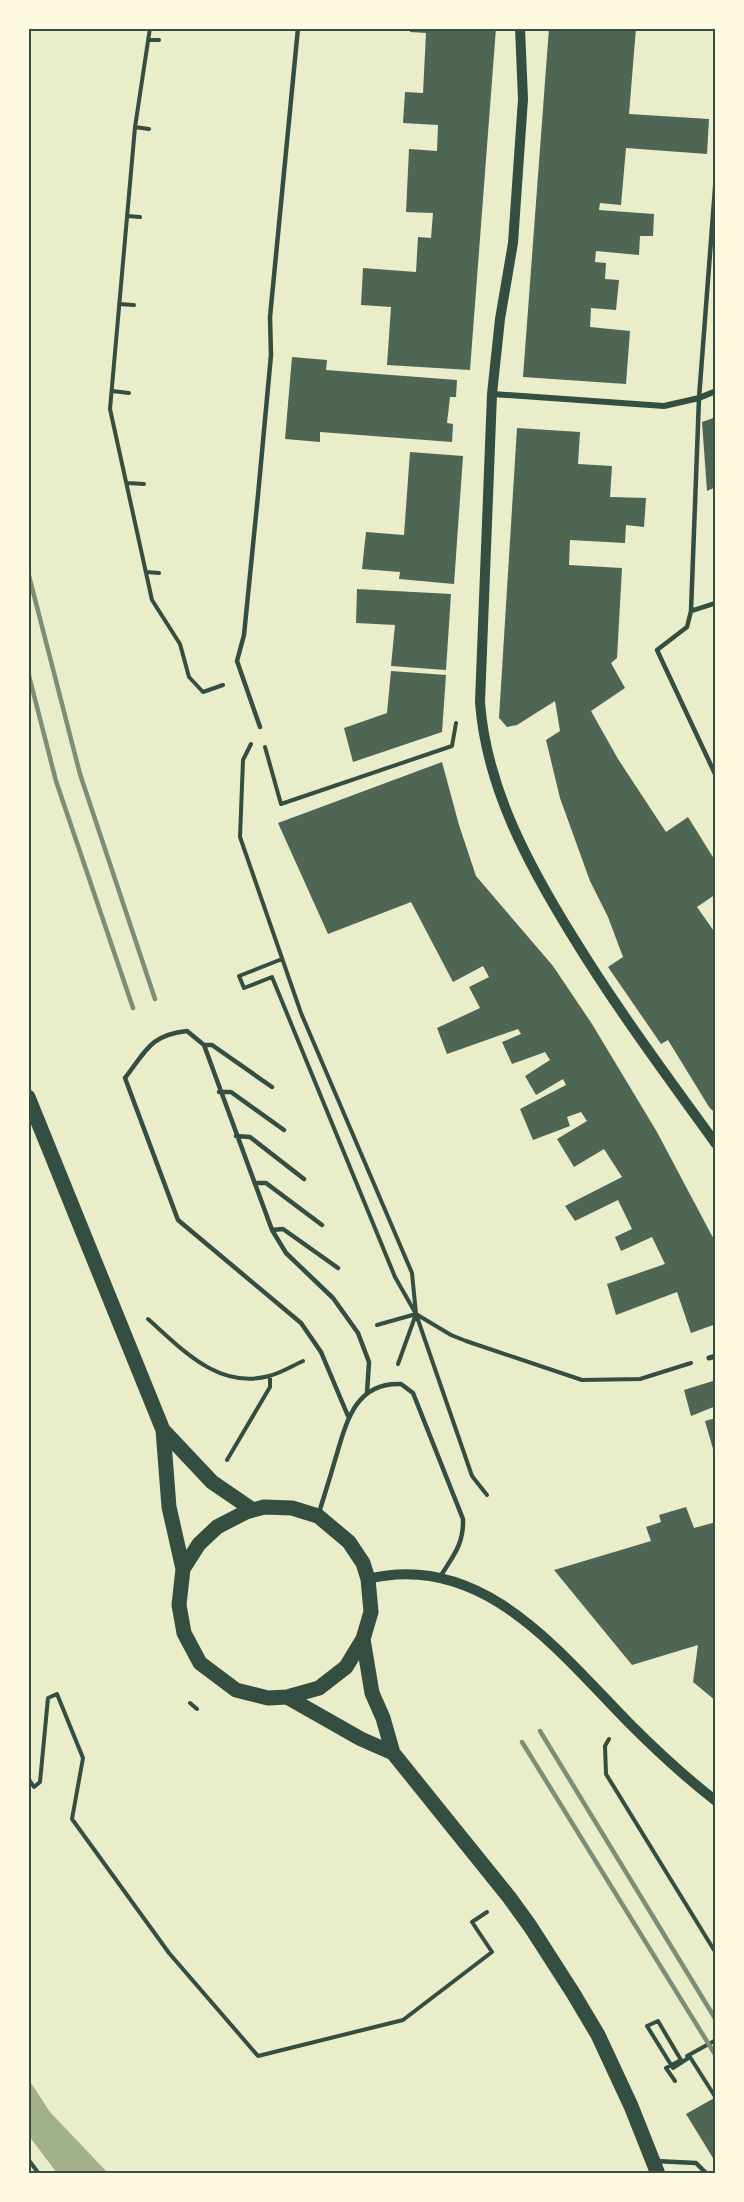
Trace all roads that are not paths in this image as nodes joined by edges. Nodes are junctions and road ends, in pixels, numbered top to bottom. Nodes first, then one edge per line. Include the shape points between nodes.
1 (298, 28) edge
2 (520, 28) edge
3 (716, 176) edge
4 (716, 391) edge
5 (492, 394) junction
6 (699, 398) junction
7 (716, 603) edge
8 (691, 611) junction
9 (260, 727) road end
10 (716, 776) edge
11 (204, 1045) junction
12 (272, 1087) dead end
13 (219, 1092) junction
14 (28, 1097) edge
15 (284, 1130) dead end
16 (236, 1136) junction
17 (716, 1144) edge
18 (304, 1179) dead end
19 (255, 1183) junction
20 (322, 1226) dead end
21 (272, 1230) junction
22 (338, 1268) dead end
23 (716, 1356) edge
24 (709, 1358) road end
25 (367, 1393) junction
26 (348, 1416) junction
27 (163, 1430) junction
28 (253, 1510) junction
29 (318, 1516) junction
30 (183, 1569) junction
31 (440, 1577) junction
32 (368, 1579) junction
33 (363, 1639) junction
34 (287, 1697) junction
35 (393, 1753) junction
36 (716, 1800) edge
37 (655, 2167) edge
38 (707, 2174) edge

1 - 9 lane via 270,317 271,355 257,506 244,635 237,661
2 - 5 street via 523,99 513,243
3 - 6 lane
4 - 6 street
5 - 6 street via 664,406
5 - 17 street via 480,702 489,759 512,824 543,889 609,996
6 - 8 lane
7 - 8 lane
8 - 10 lane via 687,627 657,650
11 - 12 lane via 212,1045
11 - 13 lane
11 - 26 lane via 187,1031 156,1039 125,1078 178,1220 301,1323 321,1352
13 - 15 lane via 231,1092
13 - 16 lane
14 - 27 main road
16 - 18 lane via 250,1137
16 - 19 lane
19 - 20 lane via 266,1183
19 - 21 lane
21 - 22 lane via 283,1229
21 - 25 lane via 286,1253 333,1298 358,1333 369,1362
23 - 24 street
25 - 26 lane
25 - 31 lane via 401,1384 413,1393 459,1503 464,1532
26 - 29 lane
27 - 28 main road via 212,1482
27 - 30 main road via 169,1507
28 - 29 main road via 292,1508
28 - 30 main road via 217,1527 199,1544
29 - 32 main road via 349,1542
30 - 34 main road via 179,1605 184,1633 200,1663 236,1690 268,1698
31 - 32 street via 387,1574
31 - 36 street via 493,1599 542,1634 687,1779
32 - 33 main road via 370,1612
33 - 34 main road via 346,1667 319,1688
33 - 35 main road via 372,1693
34 - 35 main road
35 - 37 main road via 536,1935 598,2035
37 - 38 lane via 696,2163

